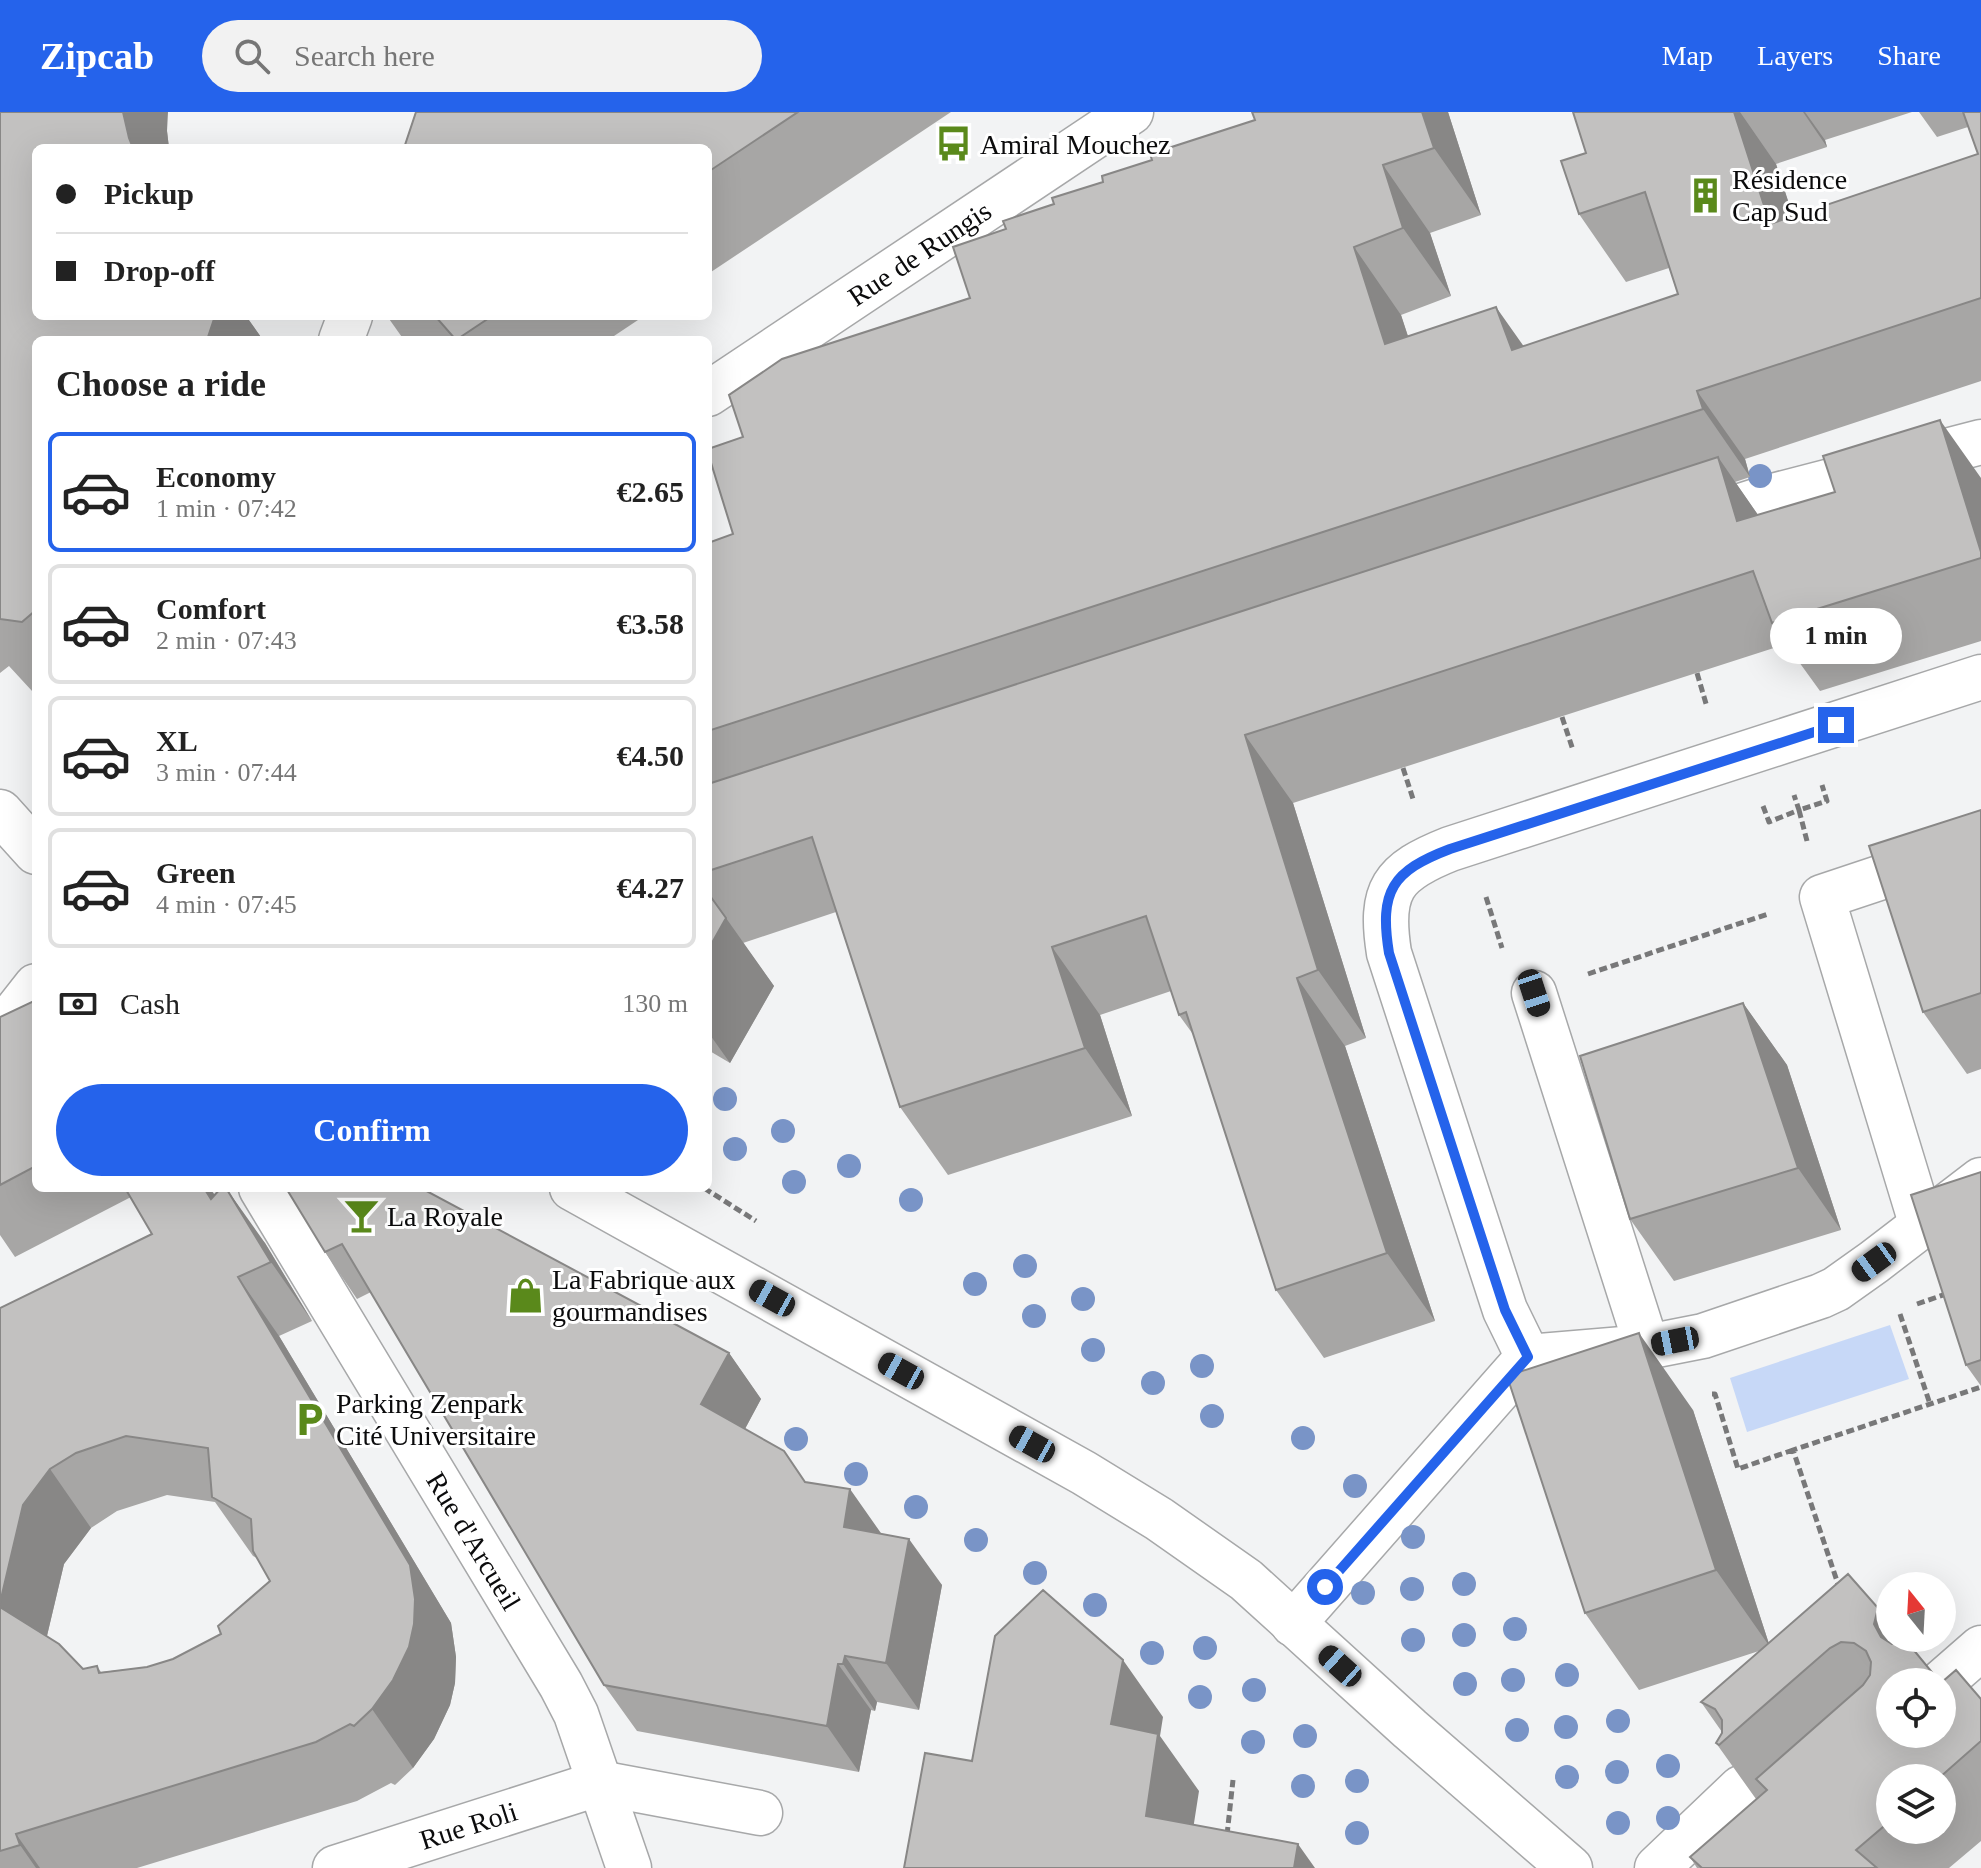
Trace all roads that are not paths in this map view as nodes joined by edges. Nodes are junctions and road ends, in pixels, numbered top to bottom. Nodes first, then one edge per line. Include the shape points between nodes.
1 (1131, 112) edge
2 (712, 391) edge
3 (1981, 442) edge
4 (1663, 532) edge
5 (1981, 677) edge
6 (0, 812) edge
7 (1981, 844) edge
8 (32, 848) edge
9 (32, 991) edge
10 (1534, 993) road end
11 (0, 1032) edge
12 (1981, 1180) edge
13 (263, 1192) edge
14 (579, 1192) edge
15 (1922, 1226) junction
16 (1647, 1347) junction
17 (1528, 1357) junction
18 (1293, 1624) junction
19 (1981, 1648) edge
20 (1956, 1670) edge
21 (600, 1783) junction
22 (1741, 1788) edge
23 (760, 1813) dead end
24 (335, 1868) edge
25 (629, 1868) edge
26 (1570, 1868) edge
27 (1657, 1868) edge

1 - 2 street, Rue de Rungis
3 - 4 street via 1769,497
5 - 17 street via 1450,849 1412,865 1393,885 1384,919 1389,953 1505,1310
6 - 8 street
7 - 15 street via 1822,897
9 - 11 street
10 - 16 street
12 - 15 street
13 - 21 street, Rue d'Arcueil via 561,1685
14 - 18 street via 1084,1473 1246,1580
15 - 16 street via 1821,1296 1703,1336
16 - 17 street
17 - 18 street
18 - 26 street
19 - 20 street
21 - 23 street
21 - 24 street, Rue Roli
21 - 25 street, Rue d'Arcueil
22 - 27 street

